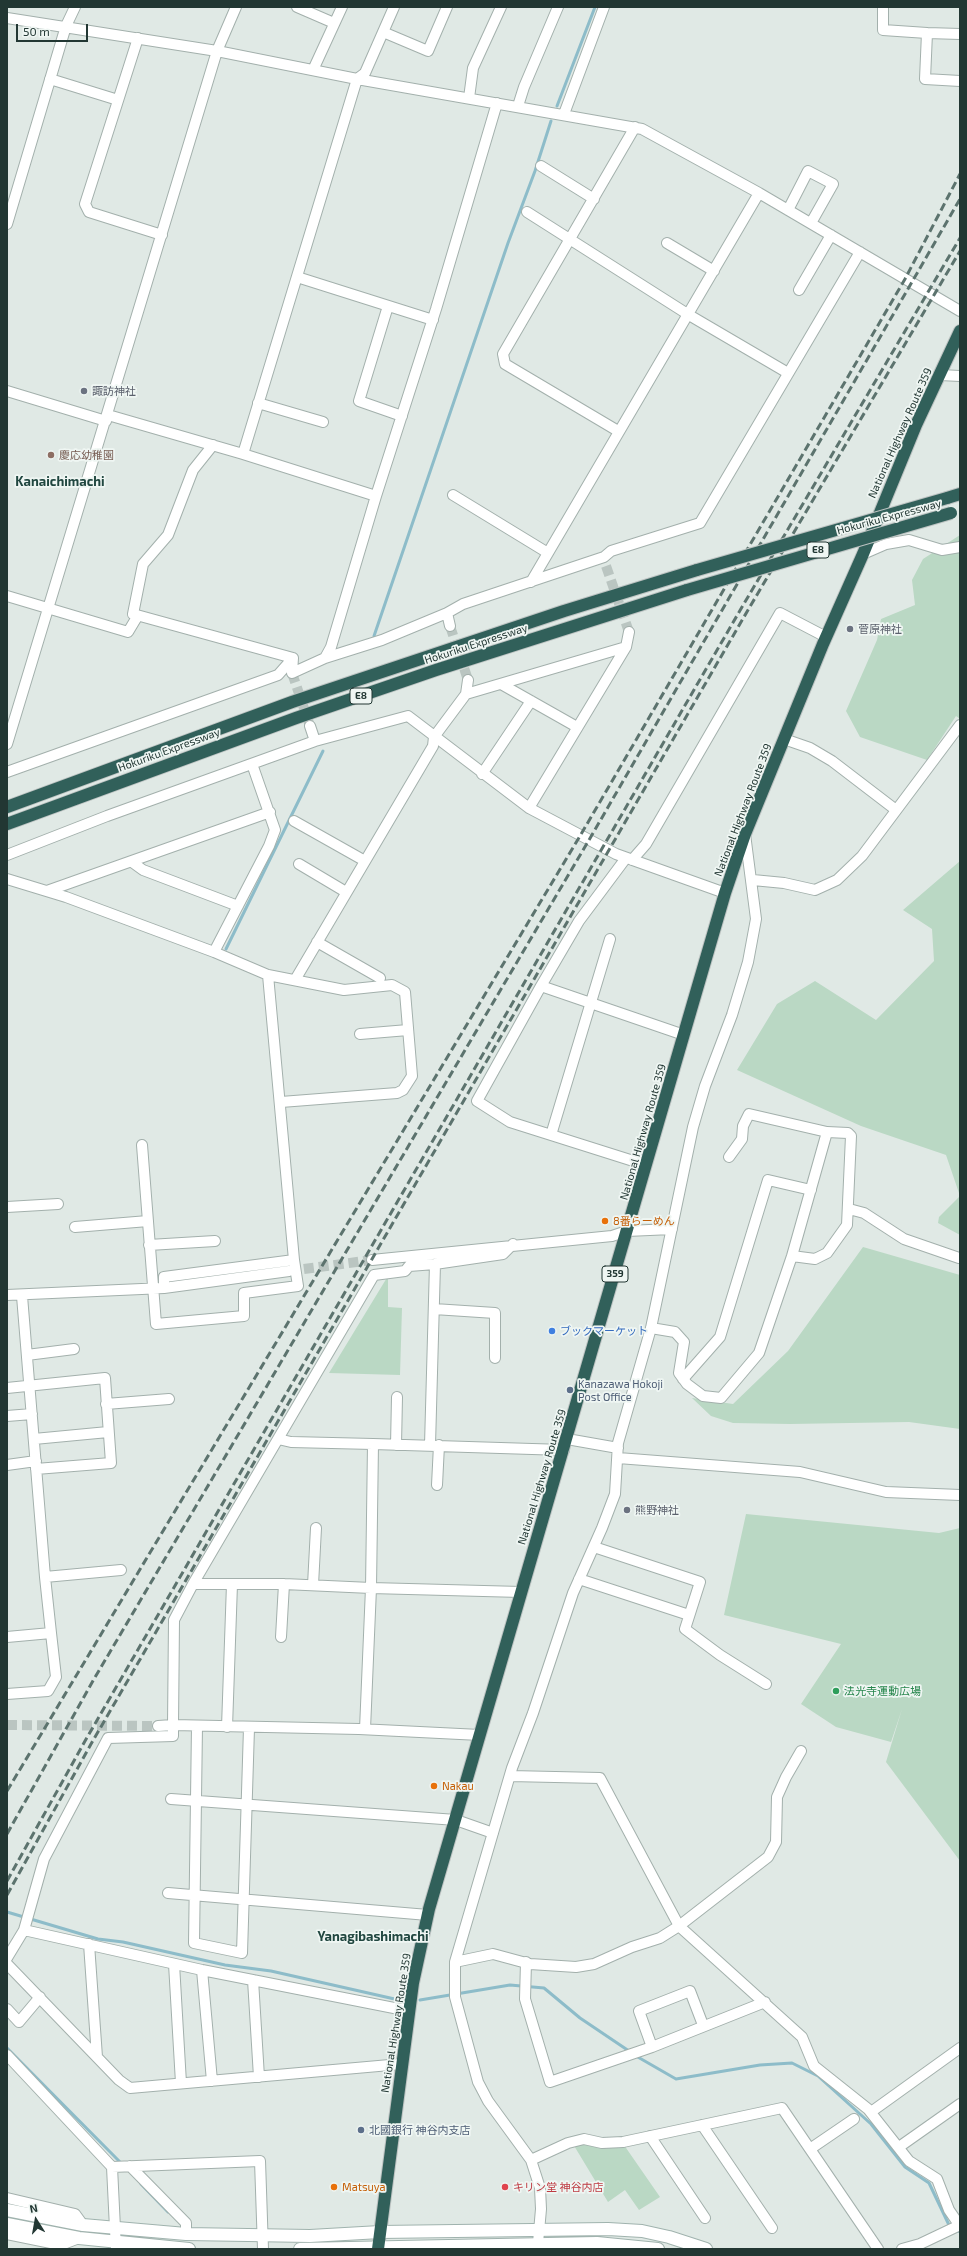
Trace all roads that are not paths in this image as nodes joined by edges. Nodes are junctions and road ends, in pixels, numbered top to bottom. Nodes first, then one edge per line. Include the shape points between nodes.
1 (75, 7) edge
2 (236, 7) edge
3 (297, 7) edge
4 (342, 7) edge
5 (394, 7) edge
6 (447, 7) edge
7 (501, 7) edge
8 (558, 7) edge
9 (604, 7) edge
10 (883, 7) edge
11 (7, 18) edge
12 (334, 23) junction
13 (66, 26) junction
14 (383, 32) junction
15 (928, 32) junction
16 (960, 34) edge
17 (138, 38) junction
18 (217, 51) junction
19 (313, 70) junction
20 (50, 79) junction
21 (357, 79) junction
22 (960, 81) edge
23 (469, 98) junction
24 (118, 100) junction
25 (497, 103) junction
26 (518, 106) junction
27 (564, 114) junction
28 (635, 127) junction
29 (541, 166) dead end
30 (759, 193) junction
31 (594, 199) junction
32 (788, 210) junction
33 (527, 212) dead end
34 (811, 223) junction
35 (7, 224) edge
36 (162, 235) junction
37 (831, 235) junction
38 (570, 239) junction
39 (667, 243) dead end
40 (860, 252) junction
41 (714, 271) junction
42 (297, 277) junction
43 (799, 290) dead end
44 (388, 306) junction
45 (960, 311) edge
46 (689, 315) junction
47 (433, 320) junction
48 (960, 331) edge
49 (788, 372) junction
50 (940, 375) junction
51 (960, 376) edge
52 (7, 391) edge
53 (258, 403) junction
54 (402, 416) junction
55 (107, 418) junction
56 (323, 422) dead end
57 (618, 431) junction
58 (213, 445) junction
59 (243, 454) junction
60 (960, 494) edge
61 (453, 495) dead end
62 (376, 496) junction
63 (955, 512) edge
64 (960, 547) edge
65 (548, 553) junction
66 (863, 554) junction
67 (531, 582) junction
68 (7, 596) edge
69 (48, 608) junction
70 (447, 613) junction
71 (138, 617) junction
72 (450, 626) tunnel mouth
73 (629, 632) tunnel mouth
74 (826, 637) junction
75 (626, 647) junction
76 (293, 658) junction
77 (325, 658) junction
78 (468, 680) tunnel mouth
79 (501, 684) junction
80 (466, 694) junction
81 (531, 701) junction
82 (960, 725) edge
83 (310, 726) tunnel mouth
84 (578, 727) junction
85 (434, 737) junction
86 (784, 739) junction
87 (315, 741) junction
88 (7, 744) edge
89 (145, 755) junction
90 (252, 764) junction
91 (7, 772) edge
92 (482, 774) junction
93 (7, 801) edge
94 (7, 806) edge
95 (529, 808) junction
96 (896, 810) junction
97 (270, 812) junction
98 (294, 821) dead end
99 (7, 826) edge
100 (745, 834) junction
101 (7, 855) edge
102 (629, 859) junction
103 (365, 861) junction
104 (132, 862) junction
105 (299, 864) dead end
106 (7, 879) edge
107 (753, 880) junction
108 (45, 892) junction
109 (346, 892) junction
110 (725, 893) junction
111 (238, 906) junction
112 (610, 939) dead end
113 (317, 942) junction
114 (214, 952) junction
115 (268, 975) junction
116 (380, 978) dead end
117 (295, 980) junction
118 (541, 986) junction
119 (591, 1002) junction
120 (408, 1030) junction
121 (360, 1034) dead end
122 (684, 1035) junction
123 (281, 1102) junction
124 (827, 1132) junction
125 (551, 1135) junction
126 (142, 1145) dead end
127 (729, 1157) dead end
128 (646, 1165) junction
129 (811, 1190) junction
130 (58, 1204) dead end
131 (7, 1207) edge
132 (849, 1209) junction
133 (148, 1221) junction
134 (75, 1227) dead end
135 (672, 1229) junction
136 (627, 1232) junction
137 (215, 1242) dead end
138 (513, 1244) junction
139 (149, 1245) junction
140 (792, 1256) junction
141 (959, 1258) dead end
142 (294, 1260) junction
143 (372, 1260) tunnel mouth
144 (435, 1264) junction
145 (289, 1271) tunnel mouth
146 (164, 1288) junction
147 (153, 1289) junction
148 (7, 1295) edge
149 (22, 1296) junction
150 (434, 1309) junction
151 (652, 1328) junction
152 (74, 1349) dead end
153 (27, 1355) junction
154 (495, 1358) dead end
155 (683, 1379) junction
156 (30, 1387) junction
157 (7, 1388) edge
158 (397, 1397) dead end
159 (169, 1399) dead end
160 (106, 1404) junction
161 (32, 1414) junction
162 (7, 1416) edge
163 (108, 1432) junction
164 (34, 1439) junction
165 (278, 1439) junction
166 (373, 1444) junction
167 (396, 1445) junction
168 (434, 1445) junction
169 (565, 1445) junction
170 (618, 1453) junction
171 (7, 1465) edge
172 (36, 1465) junction
173 (436, 1485) dead end
174 (960, 1495) edge
175 (316, 1528) dead end
176 (594, 1547) junction
177 (121, 1570) dead end
178 (45, 1577) junction
179 (579, 1579) junction
180 (193, 1584) junction
181 (232, 1584) junction
182 (284, 1584) junction
183 (313, 1585) junction
184 (371, 1588) junction
185 (521, 1592) junction
186 (689, 1615) junction
187 (51, 1633) junction
188 (7, 1637) edge
189 (281, 1637) dead end
190 (766, 1684) dead end
191 (7, 1694) edge
192 (173, 1725) junction
193 (158, 1726) tunnel mouth
194 (197, 1726) junction
195 (227, 1727) junction
196 (249, 1728) junction
197 (365, 1729) junction
198 (480, 1735) junction
199 (801, 1751) dead end
200 (510, 1776) junction
201 (170, 1799) dead end
202 (195, 1801) junction
203 (247, 1804) junction
204 (456, 1820) junction
205 (493, 1833) junction
206 (168, 1893) dead end
207 (193, 1895) junction
208 (244, 1899) junction
209 (428, 1915) junction
210 (679, 1926) junction
211 (24, 1930) junction
212 (89, 1944) junction
213 (455, 1962) junction
214 (526, 1962) junction
215 (174, 1964) junction
216 (8, 1965) edge
217 (202, 1970) junction
218 (253, 1980) junction
219 (40, 1997) junction
220 (765, 2002) junction
221 (7, 2009) edge
222 (409, 2009) junction
223 (703, 2025) junction
224 (652, 2047) junction
225 (960, 2048) edge
226 (7, 2055) edge
227 (97, 2057) junction
228 (401, 2064) junction
229 (259, 2077) junction
230 (212, 2080) junction
231 (181, 2083) junction
232 (960, 2104) edge
233 (871, 2112) junction
234 (854, 2119) dead end
235 (702, 2125) junction
236 (650, 2136) junction
237 (899, 2147) junction
238 (810, 2149) junction
239 (531, 2160) junction
240 (122, 2166) junction
241 (7, 2198) edge
242 (7, 2210) edge
243 (705, 2218) dead end
244 (7, 2224) edge
245 (83, 2225) junction
246 (957, 2226) edge
247 (115, 2228) junction
248 (772, 2228) dead end
249 (540, 2229) junction
250 (642, 2231) junction
251 (380, 2232) junction
252 (7, 2234) edge
253 (186, 2234) junction
254 (262, 2236) junction
255 (79, 2238) junction
256 (116, 2246) edge
257 (483, 2246) edge
258 (537, 2246) edge
259 (640, 2246) junction
260 (378, 2248) edge
261 (189, 2249) edge
262 (263, 2249) edge
263 (300, 2249) edge
264 (658, 2249) edge
265 (705, 2249) edge
266 (878, 2249) edge
267 (902, 2249) edge

1 - 13 street
2 - 18 street
3 - 12 street
4 - 12 street
5 - 14 street
6 - 14 street via 428,50
7 - 23 street via 473,68
8 - 26 street
9 - 27 street
10 - 15 street via 883,30
11 - 13 street
12 - 19 street
13 - 17 street
13 - 20 street
14 - 21 street via 365,73
15 - 16 street
15 - 22 street via 926,79
17 - 18 street
17 - 24 street
18 - 19 street
18 - 36 street
19 - 21 street
20 - 24 street
20 - 35 street
21 - 23 street
21 - 42 street
23 - 25 street
24 - 36 street via 85,204 89,212
25 - 26 street
25 - 47 street
26 - 27 street
27 - 28 street
28 - 30 street via 642,128
28 - 31 street
29 - 31 street
30 - 32 street
30 - 41 street
31 - 38 street
32 - 34 street
32 - 34 street via 808,171 834,184
33 - 38 street
34 - 37 street
36 - 55 street
37 - 40 street
37 - 43 street
38 - 46 street
38 - 57 street via 503,354 505,364
39 - 41 street
40 - 45 street
40 - 49 street
41 - 46 street
42 - 44 street
42 - 53 street
44 - 47 street
44 - 54 street via 359,401
46 - 49 street
46 - 57 street
47 - 54 street
48 - 50 highway, National Highway Route 359 / 359
49 - 67 street via 700,524 612,551 605,561
50 - 51 street
50 - 66 highway, National Highway Route 359 / 359 via 916,425
52 - 55 street
53 - 56 street
53 - 59 street
54 - 62 street
55 - 58 street
55 - 69 street
57 - 65 street
58 - 59 street
58 - 71 street via 193,470 168,536 143,564 133,614
59 - 62 street
60 - 89 highway, Hokuriku Expressway / E8, bridge via 697,570 432,654
61 - 65 street
62 - 77 street
63 - 99 highway, Hokuriku Expressway / E8, bridge via 687,590 326,708 39,812
64 - 66 street via 942,550 909,540 886,544
65 - 67 street
66 - 74 highway, National Highway Route 359 / 359
67 - 70 street via 463,604
68 - 69 street
69 - 71 street via 128,632
69 - 88 street
70 - 72 street
70 - 77 street via 382,640
71 - 76 street
73 - 75 street
74 - 86 highway, National Highway Route 359 / 359
74 - 102 street via 780,613 646,844
75 - 79 street
75 - 84 street
76 - 77 street via 292,673
76 - 91 street via 278,675
78 - 80 street
79 - 80 street
79 - 81 street
80 - 85 street
81 - 84 street
81 - 92 street
82 - 96 street
83 - 87 street
84 - 95 street
85 - 87 street via 408,716
85 - 92 street
85 - 103 street via 433,746
86 - 96 street via 810,748 832,761
86 - 100 highway, National Highway Route 359 / 359
87 - 90 street
89 - 93 highway via 102,767
89 - 94 highway, Hokuriku Expressway / E8
90 - 97 street
90 - 101 street
92 - 95 street
95 - 102 street
96 - 107 street via 862,856 837,880 815,890
97 - 104 street
97 - 111 street via 276,830
98 - 103 street
100 - 107 street
100 - 110 highway, National Highway Route 359 / 359
102 - 110 street
102 - 118 street via 578,921
103 - 109 street
104 - 108 street
104 - 111 street via 143,870
105 - 109 street
106 - 108 street
107 - 135 street via 756,919 748,962 693,1127
108 - 114 street
109 - 113 street
110 - 122 highway, National Highway Route 359 / 359
111 - 114 street
112 - 119 street
113 - 116 street
113 - 117 street
114 - 115 street
115 - 117 street
115 - 123 street
117 - 120 street via 344,990 392,985 405,992
118 - 119 street
118 - 125 street via 477,1101 510,1122
119 - 122 street
119 - 125 street
120 - 121 street
120 - 123 street via 412,1076 403,1090 397,1093
122 - 128 highway, National Highway Route 359 / 359
123 - 142 street
124 - 127 street via 749,1114 742,1126 742,1139
124 - 129 street
124 - 132 street via 848,1133 851,1136
125 - 128 street
126 - 133 street
128 - 136 highway, National Highway Route 359 / 359
129 - 140 street
129 - 155 street via 768,1180 720,1337
130 - 131 street
132 - 140 street via 847,1225 827,1253 815,1259
132 - 141 street via 864,1213 904,1239
133 - 134 street
133 - 139 street
135 - 136 street
135 - 151 street
136 - 138 street via 612,1236
136 - 169 highway, National Highway Route 359 / 359
137 - 139 street
138 - 143 street
138 - 144 street via 503,1254
139 - 147 street
140 - 155 street via 759,1353 721,1398 703,1396
142 - 146 street via 164,1277
142 - 147 street via 298,1286 244,1294 244,1316 156,1324
144 - 150 street
144 - 165 street via 409,1266 405,1271 374,1274
145 - 146 street
146 - 147 street
147 - 149 street
148 - 149 street
149 - 153 street
150 - 154 street via 496,1313
150 - 168 street
151 - 155 street via 675,1332 684,1342 679,1373
151 - 170 street
152 - 153 street
153 - 156 street
156 - 157 street
156 - 160 street via 105,1378
156 - 161 street
158 - 167 street
159 - 160 street
160 - 163 street
161 - 162 street
161 - 164 street
163 - 164 street
163 - 172 street via 111,1463
164 - 172 street
165 - 166 street via 291,1442
165 - 180 street
166 - 167 street
166 - 184 street
167 - 168 street
168 - 169 street
168 - 173 street
169 - 170 street
169 - 185 highway, National Highway Route 359 / 359
170 - 174 street via 800,1472 886,1492
170 - 176 street via 615,1494
171 - 172 street
172 - 178 street
175 - 183 street
176 - 179 street
176 - 186 street via 700,1582
177 - 178 street
178 - 187 street
179 - 186 street
179 - 200 street
180 - 181 street
180 - 192 street via 174,1620
181 - 182 street
181 - 195 street
182 - 183 street
182 - 189 street
183 - 184 street
184 - 185 street
184 - 197 street
185 - 198 highway, National Highway Route 359 / 359
186 - 190 street via 685,1629
187 - 188 street
187 - 191 street via 56,1677 48,1691
192 - 193 street
192 - 194 street
192 - 211 street via 173,1736 108,1738 44,1859
194 - 195 street
194 - 202 street
195 - 196 street
196 - 197 street
196 - 203 street
197 - 198 street
198 - 204 highway, National Highway Route 359 / 359
199 - 210 street via 777,1797 776,1842 768,1857
200 - 205 street
200 - 210 street via 600,1778
201 - 202 street
202 - 203 street
202 - 207 street
203 - 204 street
203 - 208 street
204 - 205 street
204 - 209 highway, National Highway Route 359 / 359
205 - 213 street
206 - 207 street
207 - 208 street
207 - 208 street via 194,1943 242,1953
208 - 209 street
209 - 222 highway, National Highway Route 359 / 359
210 - 214 street via 660,1938 594,1964 576,1967
210 - 220 street
211 - 212 street
211 - 216 street
212 - 215 street
212 - 227 street
213 - 214 street via 493,1954
213 - 239 street via 455,1994 478,2082 488,2101
214 - 224 street via 525,1999 550,2082
215 - 217 street
215 - 231 street
216 - 219 street
217 - 218 street
217 - 230 street
218 - 222 street
218 - 229 street
219 - 221 street via 19,2022
219 - 227 street
220 - 223 street
220 - 233 street via 802,2037 814,2066
222 - 228 highway, National Highway Route 359 / 359
223 - 224 street
223 - 224 street via 690,1991 639,2011
225 - 233 street
226 - 240 street
227 - 231 street via 130,2088
228 - 229 street
228 - 251 highway, National Highway Route 359 / 359
229 - 230 street
230 - 231 street
232 - 237 street
233 - 237 street
234 - 238 street
235 - 236 street
235 - 238 street via 782,2108
235 - 248 street
236 - 239 street via 602,2144 584,2139 568,2143
236 - 243 street
237 - 246 street via 910,2161 937,2179
238 - 266 street
239 - 249 street via 540,2188
240 - 247 street
240 - 253 street via 186,2223
240 - 254 street via 260,2160
241 - 245 street via 75,2214
242 - 245 street
244 - 255 street
245 - 247 street
246 - 267 street via 920,2244
247 - 253 street
247 - 256 street
249 - 250 street
249 - 251 street
249 - 258 street
250 - 259 street
250 - 265 street
251 - 254 street
251 - 260 highway, National Highway Route 359 / 359
252 - 255 street via 56,2244
253 - 254 street
254 - 262 street
255 - 256 street
256 - 261 street
257 - 258 street
257 - 260 street
258 - 259 street via 597,2243
259 - 264 street
260 - 263 street

